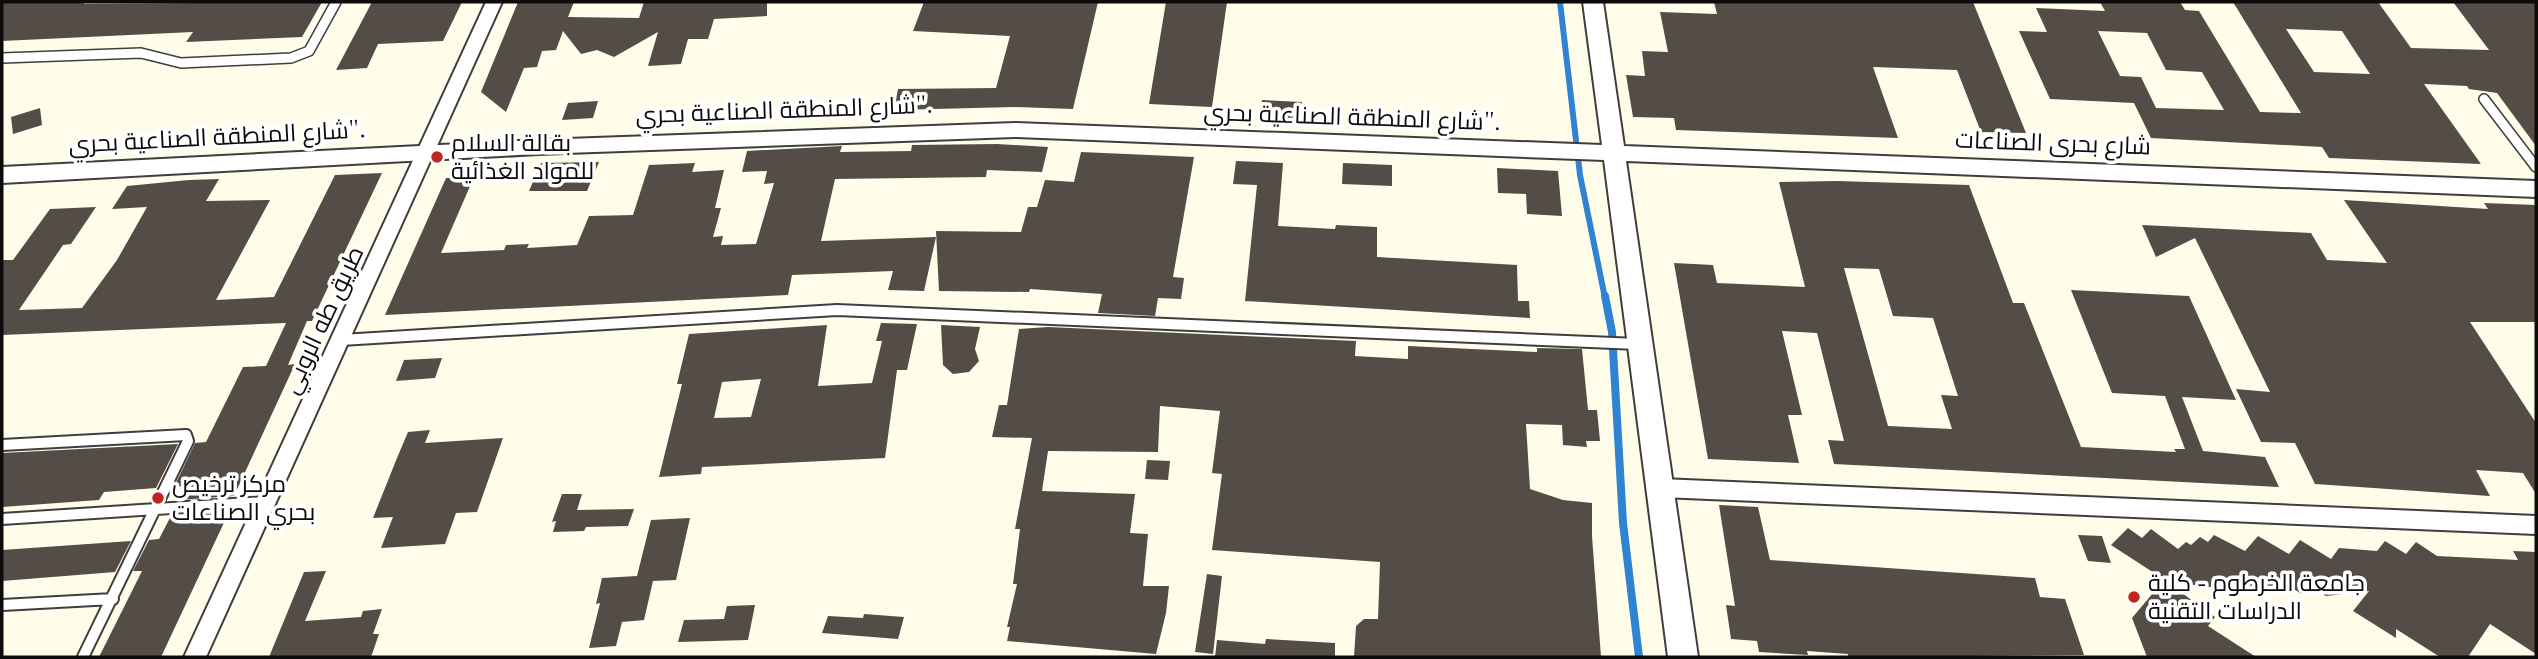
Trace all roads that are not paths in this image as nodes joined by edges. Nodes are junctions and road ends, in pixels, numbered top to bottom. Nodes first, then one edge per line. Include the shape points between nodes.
1 (336, 2) edge
2 (494, 2) edge
3 (1593, 2) edge
4 (2, 58) edge
5 (2484, 99) dead end
6 (1577, 152) joint
7 (426, 153) junction
8 (1615, 154) junction
9 (2536, 167) edge
10 (2, 175) edge
11 (2536, 188) edge
12 (341, 340) junction
13 (1630, 344) junction
14 (2, 444) edge
15 (1661, 488) junction
16 (265, 502) junction
17 (156, 508) junction
18 (2, 519) edge
19 (2536, 525) edge
20 (113, 599) junction
21 (2, 605) edge
22 (83, 657) edge
23 (195, 657) edge
24 (1683, 657) edge

1 - 4 lane via 309,51 291,58 181,63 141,53
2 - 7 street, طريق طه الروبي
3 - 8 street
5 - 9 lane
6 - 7 street, شارع المنطقة الصناعية بحري". via 1004,130
6 - 8 street, شارع بحرى الصناعات
7 - 10 street, شارع المنطقة الصناعية بحري".
7 - 12 street, طريق طه الروبي
8 - 11 street, شارع بحرى الصناعات
8 - 13 street
12 - 13 lane via 837,310
12 - 16 street, طريق طه الروبي
13 - 15 street
14 - 17 lane via 186,435 188,442
15 - 19 street
15 - 24 street
16 - 17 lane
16 - 23 street, طريق طه الروبي
17 - 18 lane
17 - 20 lane
20 - 21 lane
20 - 22 lane

